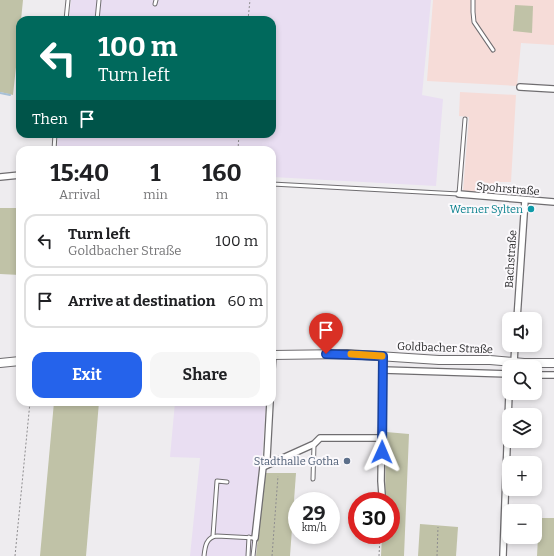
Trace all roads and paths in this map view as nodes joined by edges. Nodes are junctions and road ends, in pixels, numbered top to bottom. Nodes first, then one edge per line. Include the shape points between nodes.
1 (68, 0) edge
2 (99, 0) edge
3 (156, 0) edge
4 (250, 0) edge
5 (474, 0) edge
6 (155, 4) dead end
7 (66, 16) edge
8 (97, 16) edge
9 (248, 16) edge
10 (493, 50) dead end
11 (520, 87) dead end
12 (554, 89) edge
13 (465, 119) dead end
14 (16, 175) edge
15 (0, 177) edge
16 (276, 184) edge
17 (459, 194) junction
18 (526, 200) junction
19 (554, 202) edge
20 (518, 312) edge
21 (276, 355) edge
22 (383, 356) junction
23 (16, 361) edge
24 (502, 361) edge
25 (0, 363) edge
26 (542, 363) edge
27 (554, 363) edge
28 (383, 370) junction
29 (502, 374) edge
30 (542, 375) edge
31 (554, 375) edge
32 (509, 400) edge
33 (30, 406) edge
34 (270, 406) edge
35 (382, 438) junction
36 (314, 444) junction
37 (263, 467) junction
38 (278, 476) dead end
39 (313, 479) dead end
40 (227, 482) dead end
41 (382, 492) edge
42 (438, 527) dead end
43 (213, 536) junction
44 (249, 537) junction
45 (255, 538) junction
46 (379, 544) edge
47 (15, 556) edge
48 (204, 556) edge
49 (248, 556) edge
50 (253, 556) edge
51 (272, 556) edge
52 (378, 556) edge
53 (437, 556) edge
54 (503, 556) edge

1 - 7 lane
2 - 8 lane
3 - 6 lane
4 - 9 path
5 - 10 lane via 474,22
11 - 12 street
13 - 17 lane
14 - 15 street
16 - 17 lane
17 - 18 street, Spohrstraße
18 - 19 street, Spohrstraße
18 - 20 street, Bachstraße
21 - 22 main road, Goldbacher Straße
22 - 24 main road, Goldbacher Straße
22 - 28 street, Goldbacher Straße
23 - 25 main road
26 - 27 main road, Goldbacher Straße
28 - 29 street
28 - 35 street, Goldbacher Straße
30 - 31 street
32 - 54 street
33 - 47 path
34 - 37 street via 267,457
35 - 36 street via 320,438
35 - 41 street, Goldbacher Straße
36 - 37 street
36 - 39 lane
37 - 45 street
38 - 51 path
40 - 43 lane via 217,481
42 - 53 path
43 - 44 lane
43 - 48 lane via 206,544
44 - 45 lane
44 - 49 lane
45 - 50 lane
46 - 52 path

